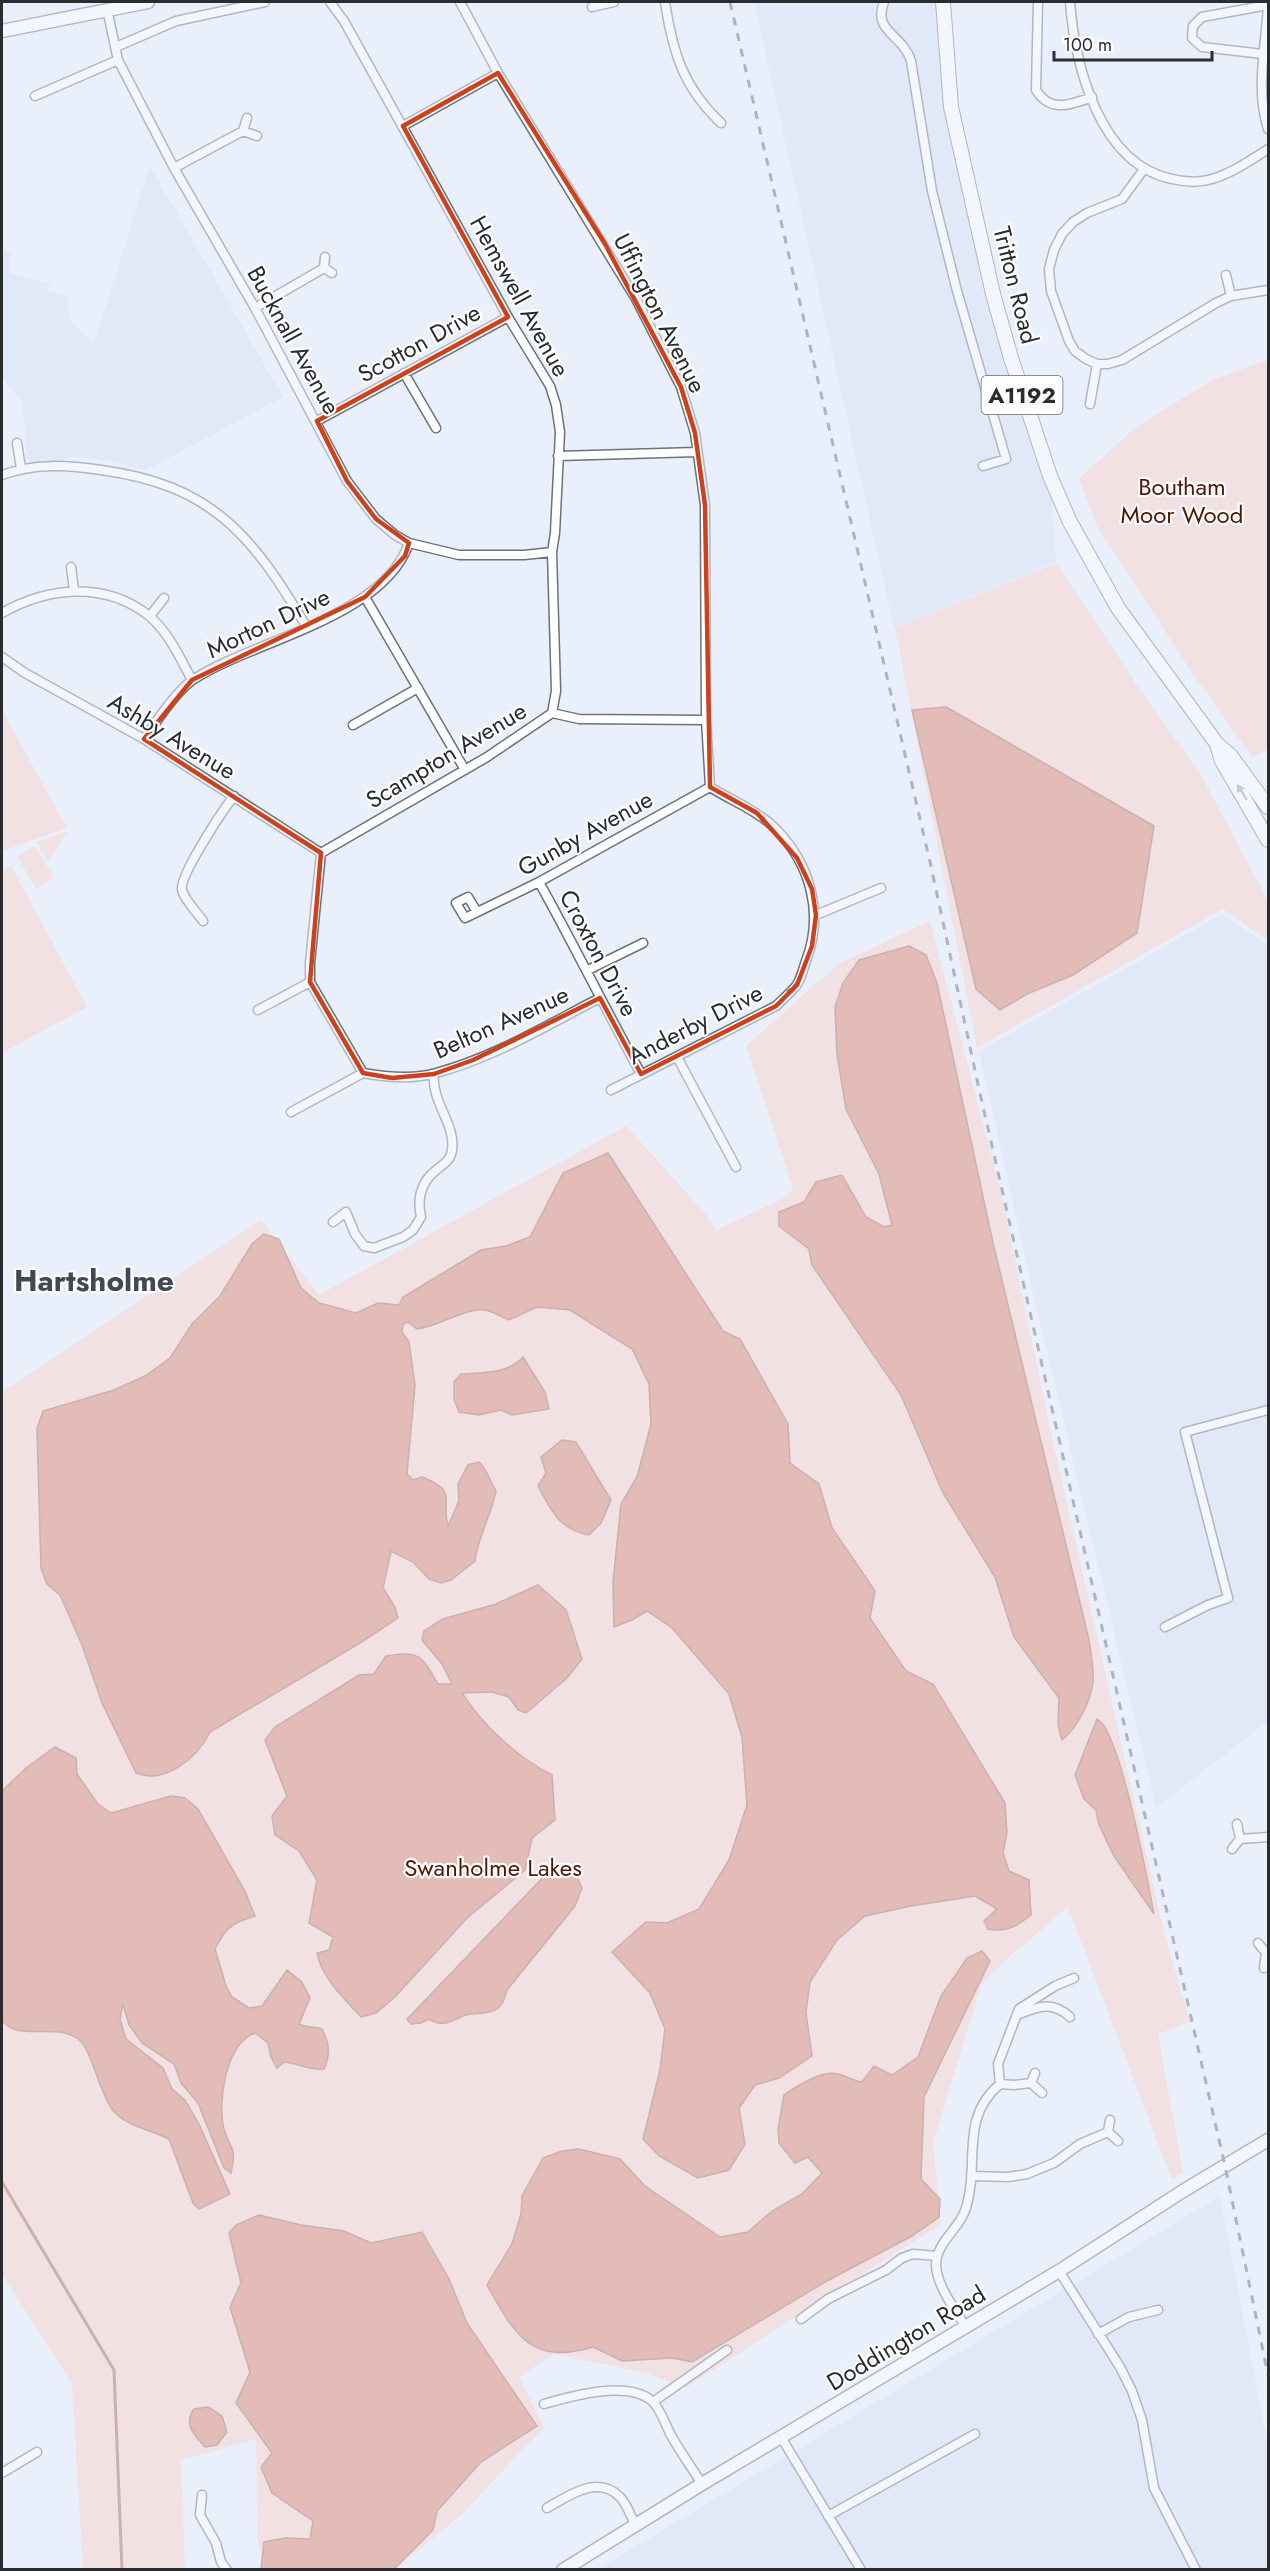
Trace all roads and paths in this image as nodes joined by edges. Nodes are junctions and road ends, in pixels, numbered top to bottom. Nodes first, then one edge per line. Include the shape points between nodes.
1 (148, 2) edge
2 (265, 2) edge
3 (330, 2) edge
4 (460, 2) edge
5 (614, 2) edge
6 (665, 2) edge
7 (884, 2) edge
8 (943, 2) edge
9 (1038, 2) edge
10 (1070, 2) edge
11 (1269, 5) edge
12 (592, 7) dead end
13 (107, 9) junction
14 (1268, 30) edge
15 (2, 31) edge
16 (116, 46) junction
17 (1263, 54) junction
18 (118, 60) junction
19 (498, 73) junction
20 (35, 96) dead end
21 (1092, 97) junction
22 (247, 118) dead end
23 (721, 123) dead end
24 (403, 126) junction
25 (1269, 129) edge
26 (243, 130) junction
27 (257, 136) dead end
28 (1269, 149) edge
29 (174, 168) junction
30 (1144, 169) junction
31 (325, 257) dead end
32 (1226, 275) dead end
33 (1269, 290) edge
34 (1231, 297) junction
35 (255, 309) junction
36 (508, 317) junction
37 (1097, 364) junction
38 (404, 373) junction
39 (1090, 404) dead end
40 (317, 421) junction
41 (436, 428) dead end
42 (17, 443) dead end
43 (697, 452) junction
44 (558, 456) junction
45 (983, 466) dead end
46 (21, 468) junction
47 (2, 475) edge
48 (410, 543) junction
49 (552, 552) junction
50 (71, 567) dead end
51 (74, 590) junction
52 (365, 597) junction
53 (164, 598) dead end
54 (2, 613) edge
55 (150, 616) junction
56 (306, 626) junction
57 (2, 657) edge
58 (192, 680) junction
59 (418, 688) junction
60 (552, 713) junction
61 (705, 720) junction
62 (353, 725) dead end
63 (144, 739) junction
64 (1217, 744) junction
65 (465, 770) junction
66 (710, 787) junction
67 (234, 796) junction
68 (1269, 807) edge
69 (1269, 840) edge
70 (321, 853) junction
71 (539, 882) junction
72 (881, 888) dead end
73 (477, 912) dead end
74 (816, 915) junction
75 (203, 921) dead end
76 (643, 943) dead end
77 (588, 970) junction
78 (310, 982) junction
79 (600, 998) junction
80 (258, 1010) dead end
81 (677, 1057) junction
82 (363, 1073) junction
83 (434, 1074) junction
84 (641, 1074) junction
85 (611, 1090) dead end
86 (291, 1112) dead end
87 (736, 1167) dead end
88 (333, 1222) dead end
89 (1269, 1410) edge
90 (1165, 1627) dead end
91 (1237, 1824) dead end
92 (1269, 1837) edge
93 (1240, 1839) junction
94 (1232, 1849) dead end
95 (1258, 1943) dead end
96 (1267, 1952) edge
97 (1264, 1968) dead end
98 (1074, 1978) dead end
99 (1017, 2014) junction
100 (1070, 2017) dead end
101 (1035, 2073) dead end
102 (1031, 2083) junction
103 (1000, 2084) junction
104 (1042, 2093) dead end
105 (1110, 2120) dead end
106 (1108, 2132) junction
107 (1269, 2140) edge
108 (1118, 2141) dead end
109 (971, 2176) junction
110 (937, 2256) junction
111 (1059, 2271) junction
112 (1158, 2310) dead end
113 (801, 2319) dead end
114 (965, 2326) junction
115 (1098, 2334) junction
116 (727, 2350) dead end
117 (653, 2402) junction
118 (544, 2404) dead end
119 (975, 2434) dead end
120 (781, 2437) junction
121 (37, 2452) dead end
122 (2, 2473) edge
123 (702, 2484) junction
124 (202, 2495) dead end
125 (547, 2508) dead end
126 (828, 2516) junction
127 (636, 2526) junction
128 (227, 2570) edge
129 (563, 2570) edge
130 (861, 2570) edge
131 (1196, 2570) edge

1 - 13 main road
2 - 16 street via 176,21
3 - 24 street, Hemswell Avenue
4 - 19 street, Uffington Avenue
5 - 12 street
6 - 23 street via 688,83 701,104
7 - 45 street via 880,17 884,28 904,45 911,61 932,190 957,291 1008,462
8 - 64 main road, Tritton Road / A1192 via 951,107 996,305 1050,476 1070,522 1118,608
9 - 21 street via 1036,90 1046,102 1059,106
10 - 21 street via 1077,57
11 - 14 street
11 - 17 street via 1202,17 1191,34 1202,47
13 - 15 main road
13 - 16 street, Bucknall Avenue
14 - 17 street
16 - 18 street, Bucknall Avenue
17 - 25 street via 1260,92
18 - 20 street
18 - 29 street, Bucknall Avenue
19 - 24 street
19 - 43 street, Uffington Avenue via 605,244 655,334 681,387
21 - 30 street via 1115,143
22 - 26 street
24 - 36 street, Hemswell Avenue
26 - 27 street
26 - 29 street
28 - 30 street via 1211,180 1183,182
29 - 35 street, Bucknall Avenue
30 - 37 street via 1122,199 1073,222 1062,234 1049,269 1051,291 1069,342 1075,351
31 - 35 street via 328,271
32 - 34 street
33 - 34 street
34 - 37 street via 1122,360
35 - 40 street, Bucknall Avenue
36 - 38 street, Scotton Drive
36 - 44 street, Hemswell Avenue via 550,386 560,432
37 - 39 street
38 - 40 street, Scotton Drive
38 - 41 street
40 - 48 street, Bucknall Avenue via 347,481 376,519
42 - 46 street
43 - 44 street
43 - 61 street, Uffington Avenue via 705,505
44 - 49 street, Hemswell Avenue
46 - 47 street
46 - 56 street via 64,465 119,472 146,478 208,505 261,556
48 - 49 street, Bucknall Avenue via 459,555
48 - 52 street, Morton Drive via 391,575
49 - 60 street, Hemswell Avenue via 556,691
50 - 51 street
51 - 54 street via 39,597
51 - 55 street via 114,597
52 - 56 street, Morton Drive
52 - 59 street
53 - 55 street
55 - 58 street
56 - 58 street, Morton Drive
57 - 63 street, Ashby Avenue
58 - 63 street, Morton Drive
59 - 62 street
59 - 65 street
60 - 61 street, Scampton Avenue via 579,719
60 - 65 street, Scampton Avenue
61 - 66 street, Uffington Avenue
63 - 67 street, Ashby Avenue
64 - 68 main road, Tritton Road via 1230,755
69 -> 64 main road, Tritton Road / A1192 via 1222,761
65 - 70 street, Scampton Avenue
66 - 71 street, Gunby Avenue
66 -> 74 street, Anderby Drive via 757,813 777,830 812,889
67 - 70 street, Ashby Avenue
67 - 75 street via 182,883 182,892
70 - 78 street
71 - 73 street, Gunby Avenue
71 - 77 street, Croxton Drive
72 - 74 street
74 -> 81 street, Anderby Drive via 812,946 797,985 776,1006
76 - 77 street
77 - 79 street, Croxton Drive
78 - 80 street
78 - 82 street
79 - 83 street, Belton Avenue via 484,1055
79 - 84 street, Croxton Drive
81 - 84 street, Anderby Drive
81 - 87 street
82 - 83 street, Belton Avenue via 392,1078
82 - 86 street
83 - 88 street via 433,1086 449,1127 452,1150 443,1166 423,1186 418,1204 420,1217 413,1230 374,1248 364,1246 346,1212
84 - 85 street, Anderby Drive
89 - 90 street via 1185,1432 1228,1598
91 - 93 street
92 - 93 street
93 - 94 street
95 - 96 street
96 - 97 street
98 - 99 street via 1028,2002
99 - 100 street via 1051,2005
99 - 103 street via 999,2064
101 - 102 street
102 - 103 street
102 - 104 street
103 - 109 street via 983,2101 976,2117
105 - 106 street
106 - 108 street
106 - 109 street via 1027,2174
107 - 111 main road, Doddington Road
109 - 110 street via 962,2217
110 - 113 street via 913,2254 902,2258 828,2299
110 - 114 street via 937,2273
111 - 114 main road, Doddington Road
111 - 115 street
112 - 115 street via 1129,2317
114 - 120 main road, Doddington Road
115 - 131 street via 1132,2391 1142,2420 1154,2488
116 - 117 street
117 - 118 street via 639,2394 609,2391
117 - 123 street
119 - 126 street
120 - 123 main road, Doddington Road
120 - 126 street
121 - 122 street
123 - 127 main road, Doddington Road
124 - 128 street via 200,2515
125 - 127 street via 577,2491 594,2486 609,2489 620,2497
126 - 130 street
127 - 129 main road, Doddington Road

